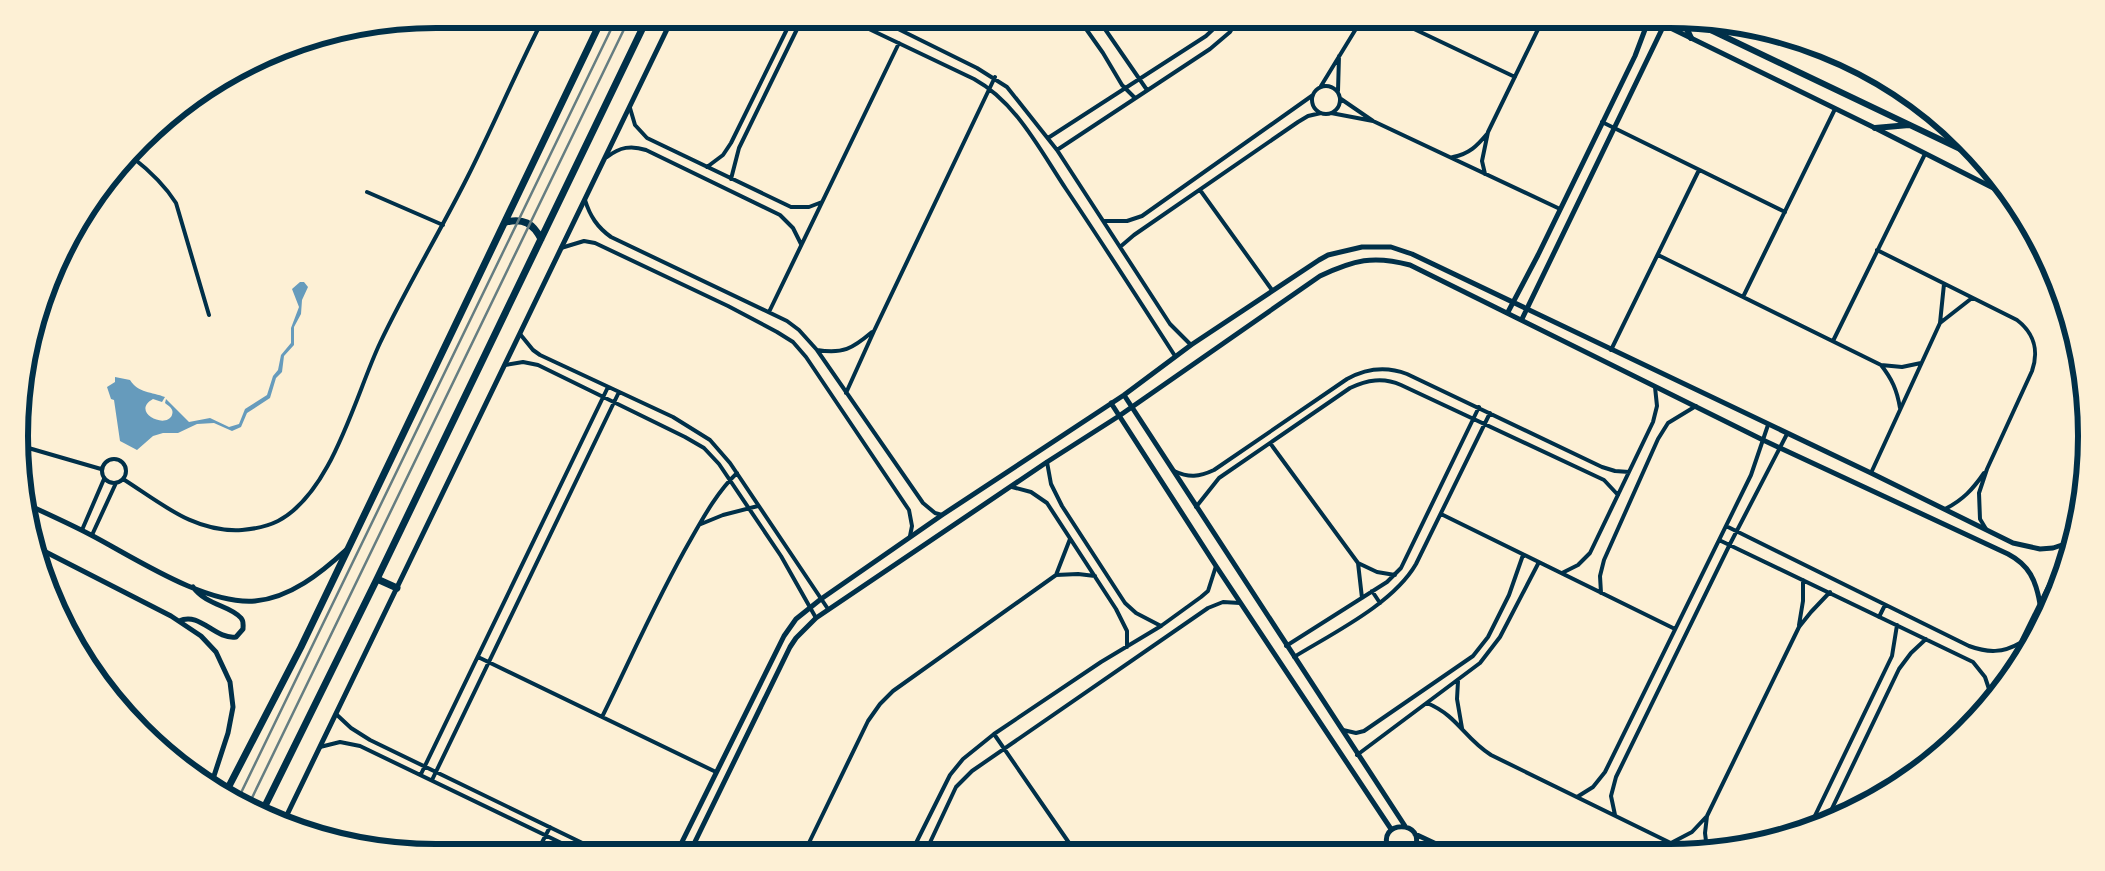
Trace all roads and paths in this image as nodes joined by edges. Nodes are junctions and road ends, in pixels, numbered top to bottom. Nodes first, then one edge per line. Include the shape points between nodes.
1 (538, 28) edge
2 (598, 28) edge
3 (643, 28) edge
4 (668, 28) edge
5 (788, 28) edge
6 (798, 28) edge
7 (867, 28) edge
8 (896, 28) edge
9 (1085, 28) edge
10 (1104, 28) edge
11 (1214, 28) edge
12 (1231, 28) edge
13 (1356, 28) edge
14 (1412, 28) edge
15 (1538, 28) edge
16 (1646, 28) edge
17 (1663, 28) edge
18 (1670, 28) edge
19 (1686, 28) edge
20 (1710, 30) edge
21 (1691, 38) junction
22 (899, 43) junction
23 (1339, 56) junction
24 (994, 77) junction
25 (1514, 77) junction
26 (1139, 79) junction
27 (1321, 86) junction
28 (989, 88) junction
29 (1126, 89) junction
30 (1147, 90) junction
31 (1338, 91) junction
32 (1313, 95) junction
33 (1134, 98) junction
34 (1340, 99) junction
35 (630, 107) junction
36 (1835, 109) junction
37 (1321, 113) junction
38 (1331, 113) junction
39 (1373, 121) junction
40 (1602, 122) junction
41 (1910, 125) junction
42 (1613, 128) junction
43 (1875, 128) junction
44 (1488, 132) junction
45 (1048, 138) junction
46 (1960, 149) edge
47 (1057, 150) junction
48 (1925, 154) junction
49 (605, 158) junction
50 (1451, 158) junction
51 (135, 160) edge
52 (707, 167) junction
53 (1700, 170) junction
54 (1485, 174) junction
55 (731, 179) junction
56 (1994, 189) edge
57 (1200, 190) junction
58 (367, 192) dead end
59 (585, 199) junction
60 (822, 202) junction
61 (1560, 209) junction
62 (1785, 212) junction
63 (1104, 221) junction
64 (506, 222) junction
65 (442, 226) junction
66 (541, 239) junction
67 (801, 245) junction
68 (1120, 247) junction
69 (561, 248) junction
70 (1877, 250) junction
71 (1658, 255) junction
72 (1944, 284) junction
73 (1272, 290) junction
74 (1743, 297) junction
75 (1972, 298) junction
76 (1515, 302) junction
77 (1528, 308) junction
78 (769, 312) junction
79 (1508, 312) junction
80 (209, 314) dead end
81 (1522, 319) junction
82 (1940, 323) junction
83 (874, 331) junction
84 (520, 334) junction
85 (1832, 341) junction
86 (1191, 345) junction
87 (817, 350) junction
88 (1611, 350) junction
89 (1175, 356) junction
90 (1921, 363) junction
91 (505, 365) junction
92 (1881, 365) junction
93 (608, 387) junction
94 (1655, 387) junction
95 (619, 392) junction
96 (846, 393) junction
97 (1124, 395) junction
98 (603, 397) junction
99 (614, 402) junction
100 (1112, 403) junction
101 (1696, 406) junction
102 (1131, 407) junction
103 (1478, 407) junction
104 (1900, 410) junction
105 (1490, 413) junction
106 (1119, 416) junction
107 (1473, 419) junction
108 (1484, 424) junction
109 (1768, 425) junction
110 (1787, 434) junction
111 (710, 440) junction
112 (1763, 440) junction
113 (1270, 443) junction
114 (1780, 447) junction
115 (28, 448) edge
116 (704, 448) junction
117 (1047, 462) junction
118 (101, 468) junction
119 (1987, 469) junction
120 (1214, 470) junction
121 (1172, 471) junction
122 (1629, 472) junction
123 (737, 473) junction
124 (1871, 473) junction
125 (1219, 478) junction
126 (104, 479) junction
127 (123, 479) junction
128 (730, 480) junction
129 (116, 483) junction
130 (1012, 487) junction
131 (1618, 495) junction
132 (758, 506) junction
133 (1062, 506) junction
134 (1196, 507) junction
135 (34, 508) edge
136 (749, 508) junction
137 (1945, 509) junction
138 (1053, 512) junction
139 (1440, 514) junction
140 (942, 515) junction
141 (699, 525) junction
142 (1726, 526) junction
143 (82, 530) junction
144 (1737, 531) junction
145 (1987, 531) junction
146 (92, 536) junction
147 (909, 538) junction
148 (1070, 539) junction
149 (1719, 540) junction
150 (2013, 543) junction
151 (1730, 544) junction
152 (2063, 545) edge
153 (349, 548) junction
154 (44, 552) edge
155 (2008, 554) junction
156 (1522, 555) junction
157 (1538, 562) junction
158 (1358, 563) junction
159 (1216, 566) junction
160 (1562, 573) junction
161 (1056, 575) junction
162 (1396, 575) junction
163 (1095, 576) junction
164 (377, 579) junction
165 (1803, 580) junction
166 (193, 587) junction
167 (397, 588) junction
168 (1372, 591) junction
169 (1830, 592) junction
170 (1601, 593) junction
171 (1362, 598) junction
172 (821, 599) junction
173 (1240, 602) junction
174 (1125, 603) junction
175 (1380, 603) junction
176 (2041, 603) edge
177 (1885, 605) junction
178 (811, 607) junction
179 (828, 609) junction
180 (1116, 609) junction
181 (1879, 617) junction
182 (816, 618) junction
183 (178, 621) junction
184 (2032, 623) edge
185 (1897, 625) junction
186 (1161, 626) junction
187 (1799, 627) junction
188 (1675, 629) junction
189 (1926, 639) junction
190 (2022, 641) joint
191 (1127, 646) junction
192 (1286, 646) junction
193 (478, 657) junction
194 (1294, 657) junction
195 (489, 662) junction
196 (1458, 680) junction
197 (1989, 689) edge
198 (1427, 703) junction
199 (336, 714) junction
200 (602, 717) junction
201 (1462, 728) junction
202 (1340, 729) junction
203 (994, 734) junction
204 (320, 747) junction
205 (1004, 749) junction
206 (1357, 755) junction
207 (424, 767) junction
208 (716, 772) junction
209 (436, 773) junction
210 (421, 774) junction
211 (213, 778) edge
212 (432, 780) junction
213 (228, 787) edge
214 (1577, 797) junction
215 (265, 806) edge
216 (1831, 810) edge
217 (1817, 811) junction
218 (1822, 813) edge
219 (287, 815) edge
220 (1615, 816) junction
221 (1706, 816) junction
222 (1814, 817) edge
223 (1405, 826) junction
224 (550, 827) junction
225 (1391, 829) junction
226 (1415, 834) junction
227 (546, 835) junction
228 (1706, 842) edge
229 (1386, 843) edge
230 (1671, 843) joint
231 (541, 844) edge
232 (564, 844) edge
233 (585, 844) edge
234 (681, 844) edge
235 (694, 844) edge
236 (808, 844) edge
237 (916, 844) edge
238 (929, 844) edge
239 (1070, 844) edge
240 (1416, 844) edge
241 (1436, 844) edge

1 - 65 street
2 - 64 highway
3 - 66 highway
4 - 35 street
5 - 52 street via 731,143
6 - 55 street via 739,148
7 - 22 street
8 - 24 street
9 - 29 street
10 - 26 street
11 - 26 street
12 - 30 street via 1221,40
13 - 23 street
14 - 25 street
15 - 25 street
16 - 40 street
17 - 42 street
18 - 21 street
19 - 21 main road
20 - 41 main road
21 - 36 street
22 - 28 street
22 - 60 street
23 - 27 street
23 - 31 street
24 - 28 street
24 - 45 street via 1016,96
25 - 44 street
26 - 29 street
26 - 30 street
27 - 31 street
27 - 32 street
28 - 83 street
28 - 89 street via 1031,136
29 - 33 street
29 - 45 street
30 - 33 street
31 - 34 street
32 - 37 street via 1313,106
32 - 63 street via 1142,216 1127,221
33 - 47 street
34 - 38 street via 1338,108
34 - 39 street
35 - 49 street
35 - 52 street via 635,126 647,138
36 - 43 street
36 - 62 street
37 - 38 street
37 - 57 street via 1298,122
38 - 39 street
39 - 50 street
40 - 42 street
40 - 61 street
41 - 43 main road
41 - 46 main road
42 - 53 street
42 - 77 street
43 - 48 street
44 - 50 street via 1468,153
44 - 54 street via 1482,161
45 - 47 street
47 - 63 street
48 - 56 street
48 - 70 street
49 - 59 street
49 - 67 street via 625,147 646,150 780,215 793,228
50 - 54 street
51 - 80 street via 156,176 176,204
52 - 55 street
53 - 62 street
53 - 71 street
54 - 61 street
55 - 60 street via 791,207 809,207
57 - 68 street
57 - 73 street
58 - 65 street
59 - 69 street
59 - 78 street via 591,217 612,237
60 - 67 street
61 - 76 street
62 - 74 street
63 - 68 street
64 - 66 highway via 523,221 537,231
64 - 153 highway
65 - 127 street via 380,342 331,457 317,484 296,509 277,521 254,529 229,531 211,528 169,511
66 - 164 highway
67 - 78 street
68 - 86 street via 1170,324
69 - 84 street
69 - 147 street via 584,241 595,242 728,306 793,342 909,510 912,526
70 - 72 street
70 - 85 street
71 - 74 street
71 - 88 street
72 - 75 street
72 - 82 street
73 - 76 street via 1328,255 1379,246 1401,249
73 - 86 street
74 - 85 street
75 - 82 street
75 - 119 street via 2024,325 2033,339 2036,355 2032,371
76 - 77 street
76 - 79 street
77 - 81 street
77 - 88 street
78 - 87 street via 793,326
79 - 81 street
79 - 102 street via 1410,264 1391,259 1357,260 1320,276
81 - 94 street
82 - 90 street
83 - 87 street via 847,350
83 - 96 street
84 - 91 street
84 - 93 street via 540,355
85 - 92 street
86 - 89 street
87 - 96 street
88 - 109 street
89 - 97 street
90 - 92 street via 1902,367
90 - 104 street
91 - 98 street via 531,363
91 - 167 street
92 - 104 street via 1898,393
93 - 95 street
93 - 98 street
94 - 101 street
94 - 122 street via 1656,414
95 - 99 street
95 - 111 street
96 - 140 street via 923,503
97 - 100 street
97 - 102 street
98 - 99 street
98 - 193 street
99 - 116 street
99 - 195 street
100 - 106 street
100 - 140 street
101 - 112 street
101 - 170 street via 1676,416 1662,430 1604,560 1600,576
102 - 106 street
102 - 121 street
103 - 105 street
103 - 107 street
103 - 120 street via 1398,370 1369,370 1347,378
104 - 124 street
105 - 108 street
105 - 122 street via 1602,467
106 - 117 street
106 - 159 street
107 - 108 street
107 - 113 street via 1393,381 1369,380 1350,388
107 - 162 street
108 - 131 street via 1604,480
108 - 139 street
109 - 110 street
109 - 112 street
110 - 114 street
110 - 124 street
111 - 116 street
111 - 123 street
112 - 114 street
112 - 142 street via 1751,475
113 - 125 street
113 - 158 street
114 - 144 street
114 - 155 street
115 - 118 street
116 - 128 street
117 - 130 street
117 - 133 street via 1050,484
118 - 126 street
118 - 127 street via 108,460 119,460 126,469
119 - 137 street via 1962,500
119 - 145 street via 1978,507
120 - 121 street via 1191,476
120 - 125 street
121 - 134 street
122 - 131 street
123 - 128 street
123 - 132 street
124 - 137 street
125 - 134 street
126 - 129 street
126 - 143 street
127 - 129 street
128 - 136 street
128 - 141 street
129 - 146 street
130 - 138 street via 1036,494 1047,502
130 - 179 street
131 - 160 street via 1590,552 1578,565
132 - 136 street
132 - 172 street
133 - 138 street
133 - 174 street
134 - 192 street
135 - 143 street
136 - 141 street
136 - 178 street
137 - 145 street
138 - 148 street
139 - 156 street
139 - 175 street via 1410,574
140 - 147 street
141 - 200 street
142 - 144 street
142 - 149 street
143 - 146 street
144 - 151 street
144 - 177 street
145 - 150 street
146 - 166 street
147 - 172 street
148 - 161 street
148 - 163 street
149 - 151 street
149 - 188 street
150 - 152 street via 2040,549
150 - 155 street
151 - 165 street
151 - 220 street via 1616,777 1612,796
153 - 166 street via 313,578 271,597 242,601
153 - 213 highway
154 - 183 street
155 - 176 street via 2031,572
156 - 157 street
156 - 202 street via 1509,595 1488,637 1473,656 1364,731 1356,733
157 - 160 street
157 - 196 street via 1494,648 1472,671
158 - 162 street via 1377,572
158 - 171 street
159 - 173 street
159 - 186 street via 1208,591
160 - 170 street
161 - 163 street
161 - 236 street via 893,691 880,704 868,721
162 - 168 street
163 - 180 street
164 - 167 highway
164 - 215 highway
165 - 169 street
165 - 187 street
166 - 183 street via 205,599 239,616 243,629 236,637 229,637 192,618
167 - 199 street
168 - 171 street
168 - 175 street
169 - 181 street
169 - 187 street
170 - 188 street
171 - 192 street
172 - 178 street
172 - 179 street
173 - 205 street via 1223,602 1208,608
173 - 225 street
174 - 180 street
174 - 186 street
175 - 194 street
177 - 181 street
177 - 190 street via 1980,650 2002,651
178 - 182 street
178 - 208 street via 796,619 784,636
179 - 182 street
180 - 191 street via 1127,631
181 - 185 street
182 - 235 street via 790,647
183 - 211 street via 209,644 222,662 230,682 232,720
184 - 190 main road
185 - 189 street
185 - 217 street via 1892,656
186 - 191 street
187 - 221 street
188 - 214 street via 1605,772 1593,787
189 - 197 street via 1972,662 1986,677
189 - 216 street via 1910,653 1899,669
191 - 203 street
192 - 194 street
193 - 195 street
193 - 207 street
194 - 202 street
195 - 200 street
195 - 209 street
196 - 198 street
196 - 201 street
198 - 201 street via 1450,715
198 - 206 street
199 - 204 street
199 - 207 street via 370,740
200 - 208 street
201 - 214 street via 1471,741 1491,755
202 - 206 street
203 - 205 street
203 - 237 street via 954,768
204 - 210 street via 350,742
204 - 219 street
205 - 238 street via 956,787
205 - 239 street
206 - 223 street
207 - 209 street
207 - 210 street
208 - 234 street
209 - 212 street
209 - 224 street
210 - 212 street
212 - 227 street
214 - 220 street
217 - 218 street
217 - 222 street
220 - 230 street
221 - 228 street
221 - 230 street via 1692,832
223 - 225 street
223 - 226 street
224 - 227 street
224 - 233 street
225 - 229 street
226 - 240 street
226 - 241 street
227 - 231 street
227 - 232 street

